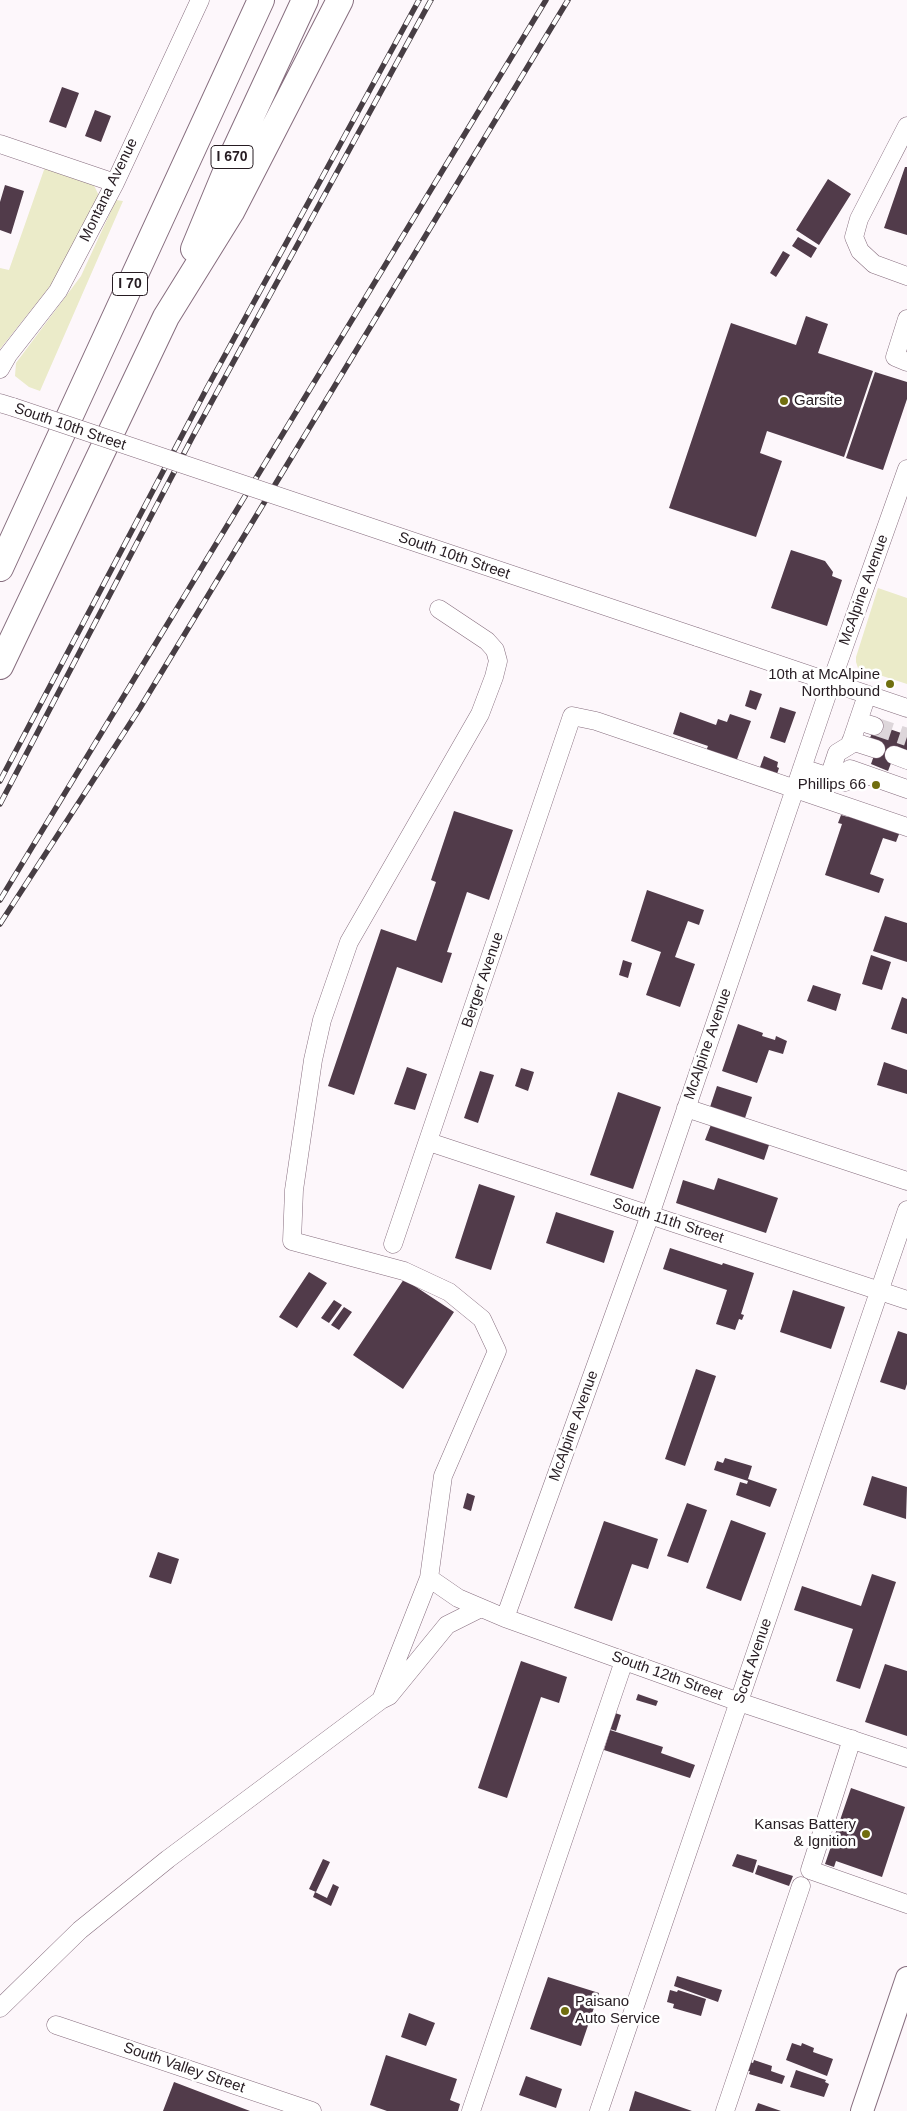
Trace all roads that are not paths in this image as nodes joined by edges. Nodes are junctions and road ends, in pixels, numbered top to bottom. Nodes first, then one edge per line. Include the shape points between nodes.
1 (200, 0) edge
2 (261, 0) edge
3 (306, 0) edge
4 (340, 0) edge
5 (907, 126) edge
6 (0, 144) edge
7 (115, 183) junction
8 (907, 276) edge
9 (166, 316) junction
10 (907, 319) edge
11 (907, 362) edge
12 (0, 370) edge
13 (6, 405) edge
14 (907, 469) edge
15 (903, 493) edge
16 (0, 568) edge
17 (439, 610) dead end
18 (0, 666) edge
19 (831, 682) junction
20 (867, 694) junction
21 (907, 708) edge
22 (851, 743) junction
23 (876, 749) dead end
24 (802, 768) junction
25 (850, 769) junction
26 (829, 777) junction
27 (907, 789) edge
28 (794, 790) junction
29 (907, 828) edge
30 (686, 1108) junction
31 (429, 1142) junction
32 (907, 1181) edge
33 (907, 1210) edge
34 (650, 1215) junction
35 (393, 1244) dead end
36 (880, 1291) junction
37 (907, 1300) edge
38 (429, 1578) junction
39 (481, 1608) junction
40 (505, 1618) junction
41 (624, 1660) junction
42 (381, 1700) junction
43 (739, 1702) junction
44 (852, 1739) junction
45 (907, 1758) edge
46 (801, 1886) dead end
47 (907, 1904) edge
48 (907, 1978) edge
49 (0, 2008) edge
50 (56, 2025) dead end
51 (312, 2111) edge
52 (470, 2111) edge
53 (599, 2111) edge
54 (725, 2111) edge
55 (862, 2111) edge

1 - 7 street, Montana Avenue
2 - 16 highway, I 70
3 - 9 highway, I 670 via 233,155
4 - 9 highway via 231,212
5 - 8 street via 859,219 854,237 860,252 874,264
6 - 7 street
7 - 12 street, Montana Avenue via 58,290
9 - 18 highway
10 - 11 street via 895,357
13 - 19 street, South 10th Street, bridge
14 - 15 street, McAlpine Avenue
15 - 19 street, McAlpine Avenue
17 - 38 street via 487,641 495,650 498,661 480,714 349,942 322,1020 313,1060 294,1190 292,1241 404,1271 449,1292 482,1319 497,1351 443,1476
19 - 20 street, South 10th Street
19 - 24 street, McAlpine Avenue
20 - 21 street, South 10th Street
20 - 22 street via 866,723
22 - 23 street
22 - 25 street via 854,758
22 - 26 street via 836,753
24 - 26 street
24 - 28 street, McAlpine Avenue
25 - 26 street via 845,782
25 - 27 street
28 - 29 street
28 - 30 street, McAlpine Avenue
28 - 31 street, Berger Avenue via 596,721 572,716
30 - 32 street
30 - 34 street, McAlpine Avenue
31 - 34 street, South 11th Street
31 - 35 street, Berger Avenue
33 - 36 street, Scott Avenue
34 - 36 street, South 11th Street
34 - 40 street, McAlpine Avenue
36 - 37 street, South 11th Street
36 - 43 street, Scott Avenue
38 - 39 street, South 12th Street via 458,1598
38 - 42 street
39 - 40 street, South 12th Street
39 - 42 street via 447,1625 389,1696
40 - 41 street, South 12th Street
41 - 43 street, South 12th Street
41 - 52 street
42 - 49 street via 168,1859 87,1924
43 - 44 street, South 12th Street
43 - 53 street, Scott Avenue
44 - 45 street, South 12th Street
44 - 47 street via 810,1870
46 - 54 street
48 - 55 main road
50 - 51 street, South Valley Street

